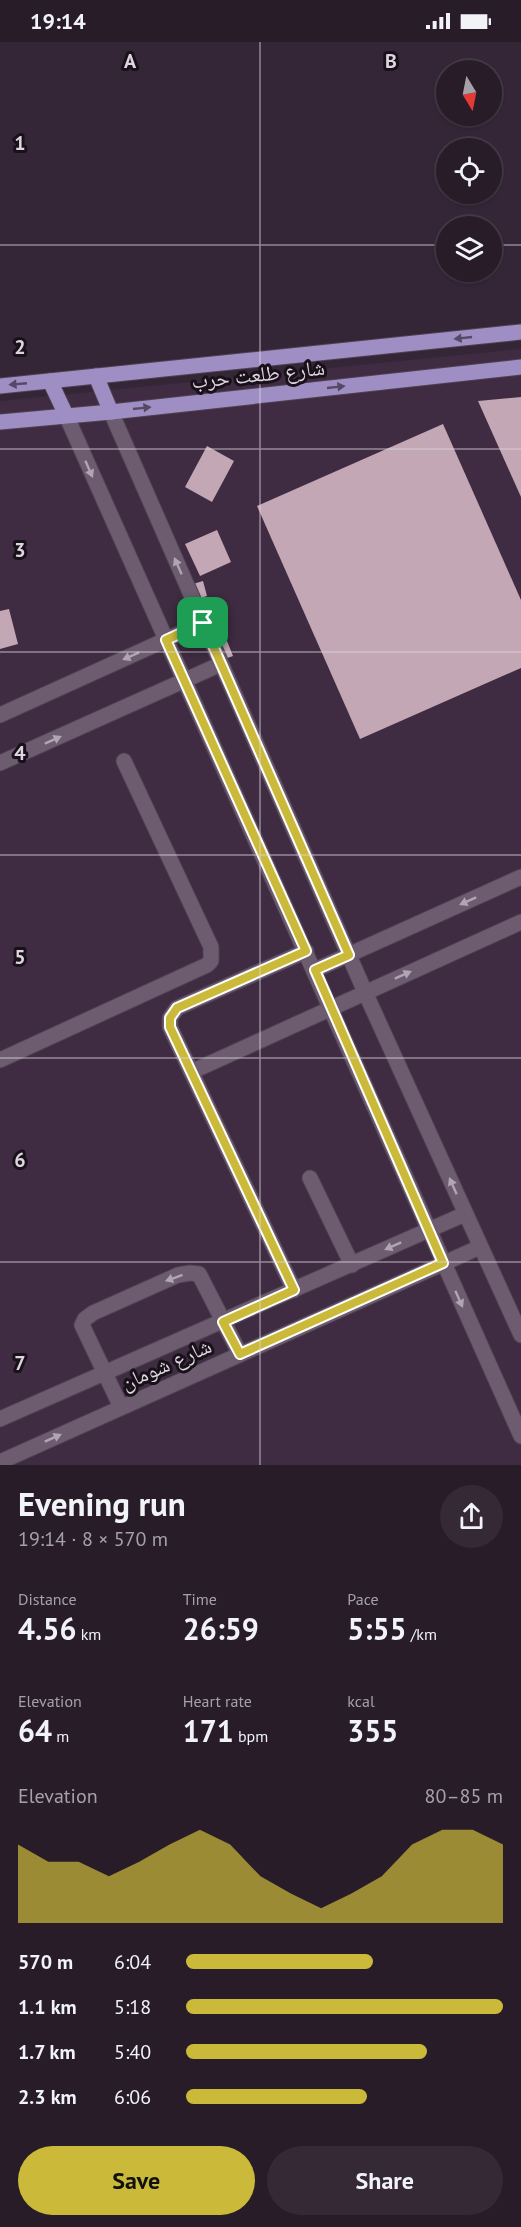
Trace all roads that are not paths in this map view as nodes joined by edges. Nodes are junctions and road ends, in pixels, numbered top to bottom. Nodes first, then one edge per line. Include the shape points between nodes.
1 (521, 332) edge
2 (521, 367) edge
3 (96, 376) junction
4 (50, 381) junction
5 (0, 386) edge
6 (111, 412) junction
7 (66, 415) junction
8 (0, 422) edge
9 (203, 623) junction
10 (166, 640) junction
11 (221, 664) junction
12 (184, 681) junction
13 (0, 715) edge
14 (124, 761) dead end
15 (0, 763) edge
16 (521, 877) edge
17 (521, 922) edge
18 (306, 951) junction
19 (349, 955) junction
20 (315, 970) junction
21 (365, 992) junction
22 (331, 1008) junction
23 (0, 1060) edge
24 (191, 1072) junction
25 (309, 1178) dead end
26 (465, 1214) junction
27 (428, 1230) junction
28 (480, 1247) junction
29 (443, 1263) junction
30 (352, 1265) junction
31 (294, 1290) junction
32 (223, 1322) junction
33 (521, 1335) edge
34 (240, 1354) junction
35 (105, 1374) junction
36 (121, 1407) junction
37 (0, 1419) edge
38 (521, 1436) edge
39 (0, 1462) edge

1 -> 3 main road, شارع طلعت حرب
6 -> 2 main road, شارع طلعت حرب
3 - 4 main road, شارع طلعت حرب
3 - 6 main road
4 -> 5 main road, شارع طلعت حرب
4 - 7 main road
6 - 7 main road, شارع طلعت حرب
9 -> 6 lane
7 - 8 main road, شارع طلعت حرب
7 -> 10 lane
9 - 10 lane
9 - 11 lane
10 - 12 lane
10 -> 13 lane
11 - 12 lane
11 - 19 lane
15 -> 12 lane
12 - 18 lane
14 - 23 lane via 210,947 211,961
16 -> 19 lane
21 -> 17 lane
18 - 20 lane
18 - 24 lane via 173,1012 170,1027
19 - 20 lane
19 - 21 lane
20 - 22 lane
21 - 22 lane
26 -> 21 lane
22 - 24 lane
22 - 27 lane
24 - 31 lane
25 - 30 lane
26 - 27 lane, شارع شومان
26 - 28 lane
27 - 29 lane
27 -> 30 lane, شارع شومان
28 - 29 lane, شارع شومان
28 - 33 lane
29 - 34 lane, شارع شومان
29 -> 38 lane
30 - 31 lane, شارع شومان
31 - 32 lane, شارع شومان
32 - 34 lane
32 - 35 lane, شارع شومان
32 -> 35 lane via 199,1274 178,1275 85,1319 82,1325
34 - 36 lane, شارع شومان
35 - 36 lane
35 - 37 lane, شارع شومان
39 -> 36 lane, شارع شومان

